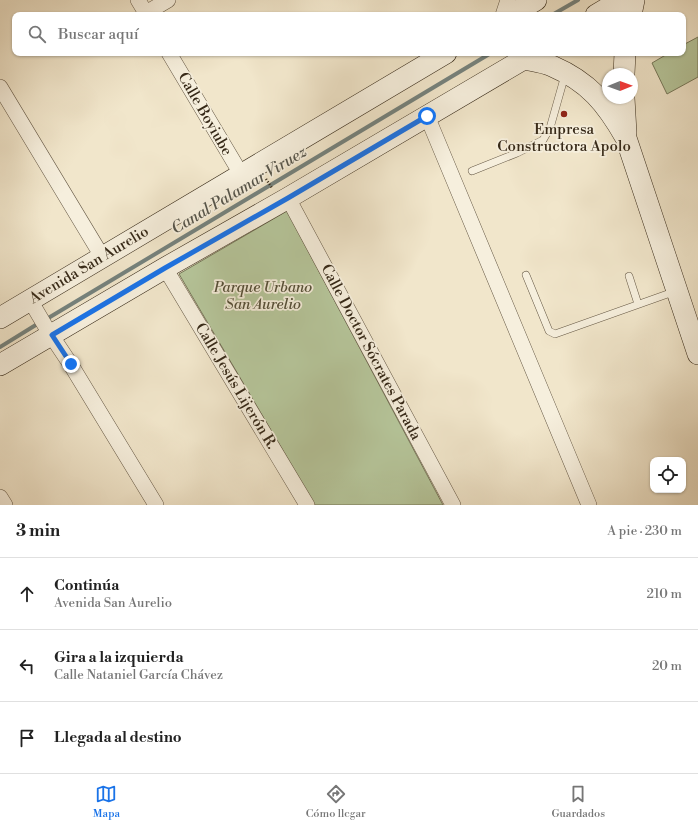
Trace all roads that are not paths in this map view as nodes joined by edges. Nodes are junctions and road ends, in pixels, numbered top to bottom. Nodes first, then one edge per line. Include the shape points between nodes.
1 (168, 0) edge
2 (508, 0) edge
3 (536, 0) edge
4 (621, 0) edge
5 (634, 0) edge
6 (144, 9) edge
7 (504, 12) edge
8 (516, 12) edge
9 (601, 12) edge
10 (632, 12) edge
11 (171, 56) edge
12 (441, 56) edge
13 (524, 56) edge
14 (528, 56) edge
15 (625, 56) edge
16 (624, 68) edge
17 (565, 73) junction
18 (0, 87) edge
19 (624, 104) edge
20 (427, 116) junction
21 (626, 138) junction
22 (472, 171) dead end
23 (240, 174) junction
24 (282, 197) junction
25 (103, 258) junction
26 (165, 268) junction
27 (526, 274) dead end
28 (629, 276) dead end
29 (677, 291) junction
30 (32, 304) junction
31 (638, 304) junction
32 (0, 318) edge
33 (49, 332) junction
34 (698, 354) edge
35 (0, 365) edge
36 (0, 497) edge
37 (5, 505) edge
38 (156, 505) edge
39 (307, 505) edge
40 (453, 505) edge
41 (589, 505) edge

1 - 6 street
2 - 7 street
3 - 8 main road
4 - 9 main road
5 - 10 main road
11 - 23 street, Calle Boyiube
12 - 23 main road, Avenida San Aurelio
13 - 20 main road
14 - 17 main road
15 - 16 main road
17 - 21 main road via 595,94 613,114
17 - 22 lane via 550,128 543,140
18 - 25 street
19 - 21 main road
20 - 24 main road
20 - 41 street
21 - 29 main road
23 - 25 main road, Avenida San Aurelio
24 - 26 main road
24 - 40 street, Calle Doctor Sócrates Parada
25 - 30 main road, Avenida San Aurelio
26 - 33 main road
26 - 39 street, Calle Jesús Lijerón R.
27 - 31 lane via 549,331 555,334
28 - 31 lane
29 - 31 lane
29 - 34 main road
30 - 32 main road, Avenida San Aurelio
30 - 33 street
33 - 35 main road
33 - 38 street
36 - 37 street

